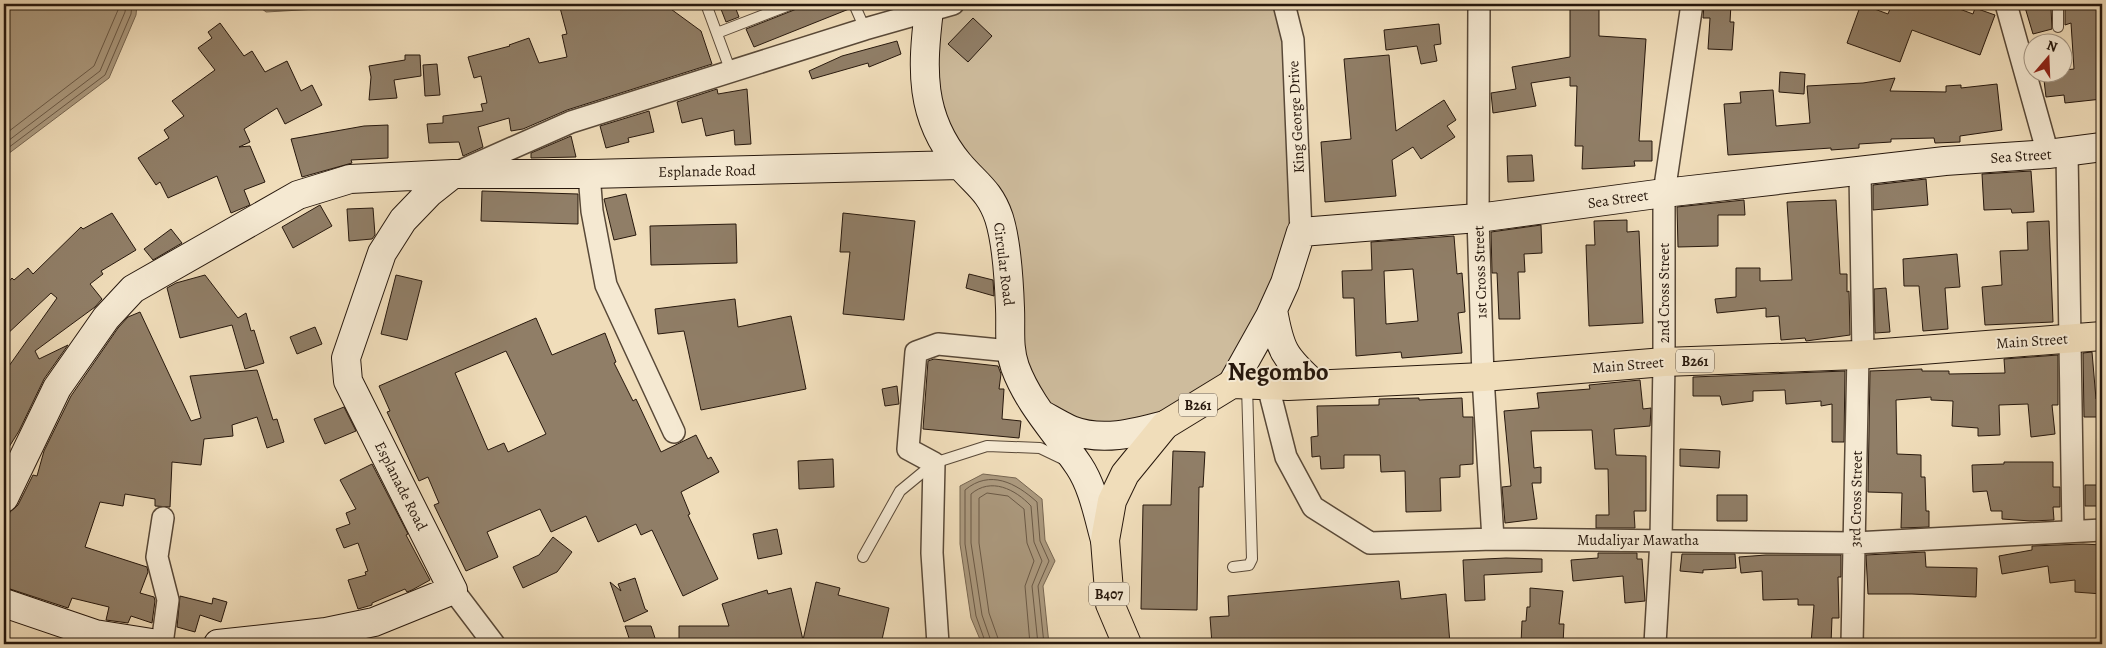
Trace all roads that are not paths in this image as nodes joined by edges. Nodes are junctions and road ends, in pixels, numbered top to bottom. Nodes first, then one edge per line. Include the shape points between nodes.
1 (706, 4) edge
2 (792, 4) edge
3 (854, 4) edge
4 (1284, 4) edge
5 (1479, 4) edge
6 (1692, 4) edge
7 (2006, 4) edge
8 (2058, 4) edge
9 (941, 7) edge
10 (2058, 27) dead end
11 (865, 29) junction
12 (717, 33) junction
13 (732, 72) junction
14 (2102, 147) edge
15 (2058, 153) junction
16 (960, 165) junction
17 (1860, 172) junction
18 (453, 174) junction
19 (589, 174) junction
20 (1664, 193) junction
21 (1478, 218) junction
22 (1301, 232) junction
23 (1273, 310) junction
24 (2102, 336) edge
25 (2070, 338) junction
26 (1010, 351) junction
27 (1860, 354) junction
28 (1664, 362) junction
29 (1483, 378) junction
30 (1314, 384) junction
31 (1249, 385) junction
32 (1040, 414) junction
33 (1165, 426) junction
34 (674, 432) dead end
35 (934, 463) junction
36 (1079, 467) junction
37 (4, 498) edge
38 (163, 518) dead end
39 (2102, 530) edge
40 (2073, 531) junction
41 (1493, 539) junction
42 (1105, 540) junction
43 (1660, 540) junction
44 (1855, 543) junction
45 (863, 557) dead end
46 (1232, 568) dead end
47 (453, 590) junction
48 (4, 603) edge
49 (262, 642) edge
50 (160, 644) edge
51 (218, 644) edge
52 (494, 644) edge
53 (938, 644) edge
54 (1127, 644) edge
55 (1655, 644) edge
56 (1852, 644) edge

1 - 12 lane
2 - 12 lane
3 - 11 lane
4 - 22 street, King George Drive via 1292,40
5 - 21 street, 1st Cross Street
6 - 20 street, 2nd Cross Street
7 - 15 street
8 - 10 lane
9 - 11 street
9 - 16 street, Circular Road via 924,66 924,86 940,139
11 - 13 street
12 - 13 lane
13 - 18 street via 571,122
14 - 15 street, Sea Street
15 - 17 street, Sea Street
15 - 25 street
16 - 19 street, Esplanade Road
16 - 26 street, Circular Road via 985,189 999,218 1010,308
17 - 20 street, Sea Street
17 - 27 street, 3rd Cross Street
18 - 19 street, Esplanade Road
18 - 37 street, Esplanade Road via 350,179 298,195 133,289 106,318 57,388
18 - 47 street, Esplanade Road via 403,220 382,253 346,358 348,381
19 - 34 street via 592,211 606,285
20 - 21 street, Sea Street
20 - 28 street, 2nd Cross Street
21 - 22 street, Sea Street
21 - 29 street, 1st Cross Street
22 - 23 street
23 - 30 street via 1279,341 1291,363
23 - 31 street
24 - 25 main road, Main Street / B261
25 - 27 main road, Main Street / B261
25 - 40 street
26 - 32 street, Circular Road via 1021,381
26 - 35 street via 938,344 916,352 908,449
27 - 28 main road, Main Street / B261
27 - 44 street, 3rd Cross Street
28 - 29 main road, Main Street / B261
28 - 43 street, 2nd Cross Street
29 - 30 main road, Main Street / B261
29 - 41 street, 1st Cross Street
30 - 31 main road, Main Street / B261
31 - 33 main road, Main Street / B261
31 - 41 street, Mudaliyar Mawatha via 1313,507 1370,543
31 - 46 lane via 1252,559 1249,564
32 - 33 street via 1072,430 1101,436 1133,434
32 - 36 street, Circular Road
33 - 42 main road, B407 via 1125,474 1112,501
35 - 36 lane via 987,446 1040,448
35 - 45 lane via 900,491
35 - 53 street via 932,553
36 - 42 street, Circular Road via 1089,485
38 - 50 street via 157,557 168,600
39 - 40 street, Mudaliyar Mawatha
40 - 44 street, Mudaliyar Mawatha
41 - 43 street, Mudaliyar Mawatha
42 - 54 main road, B407 via 1110,604
43 - 44 street, Mudaliyar Mawatha
43 - 55 street, 2nd Cross Street
44 - 56 street, 3rd Cross Street
47 - 49 street via 374,622
47 - 52 street
48 - 50 street via 95,634
49 - 51 street

